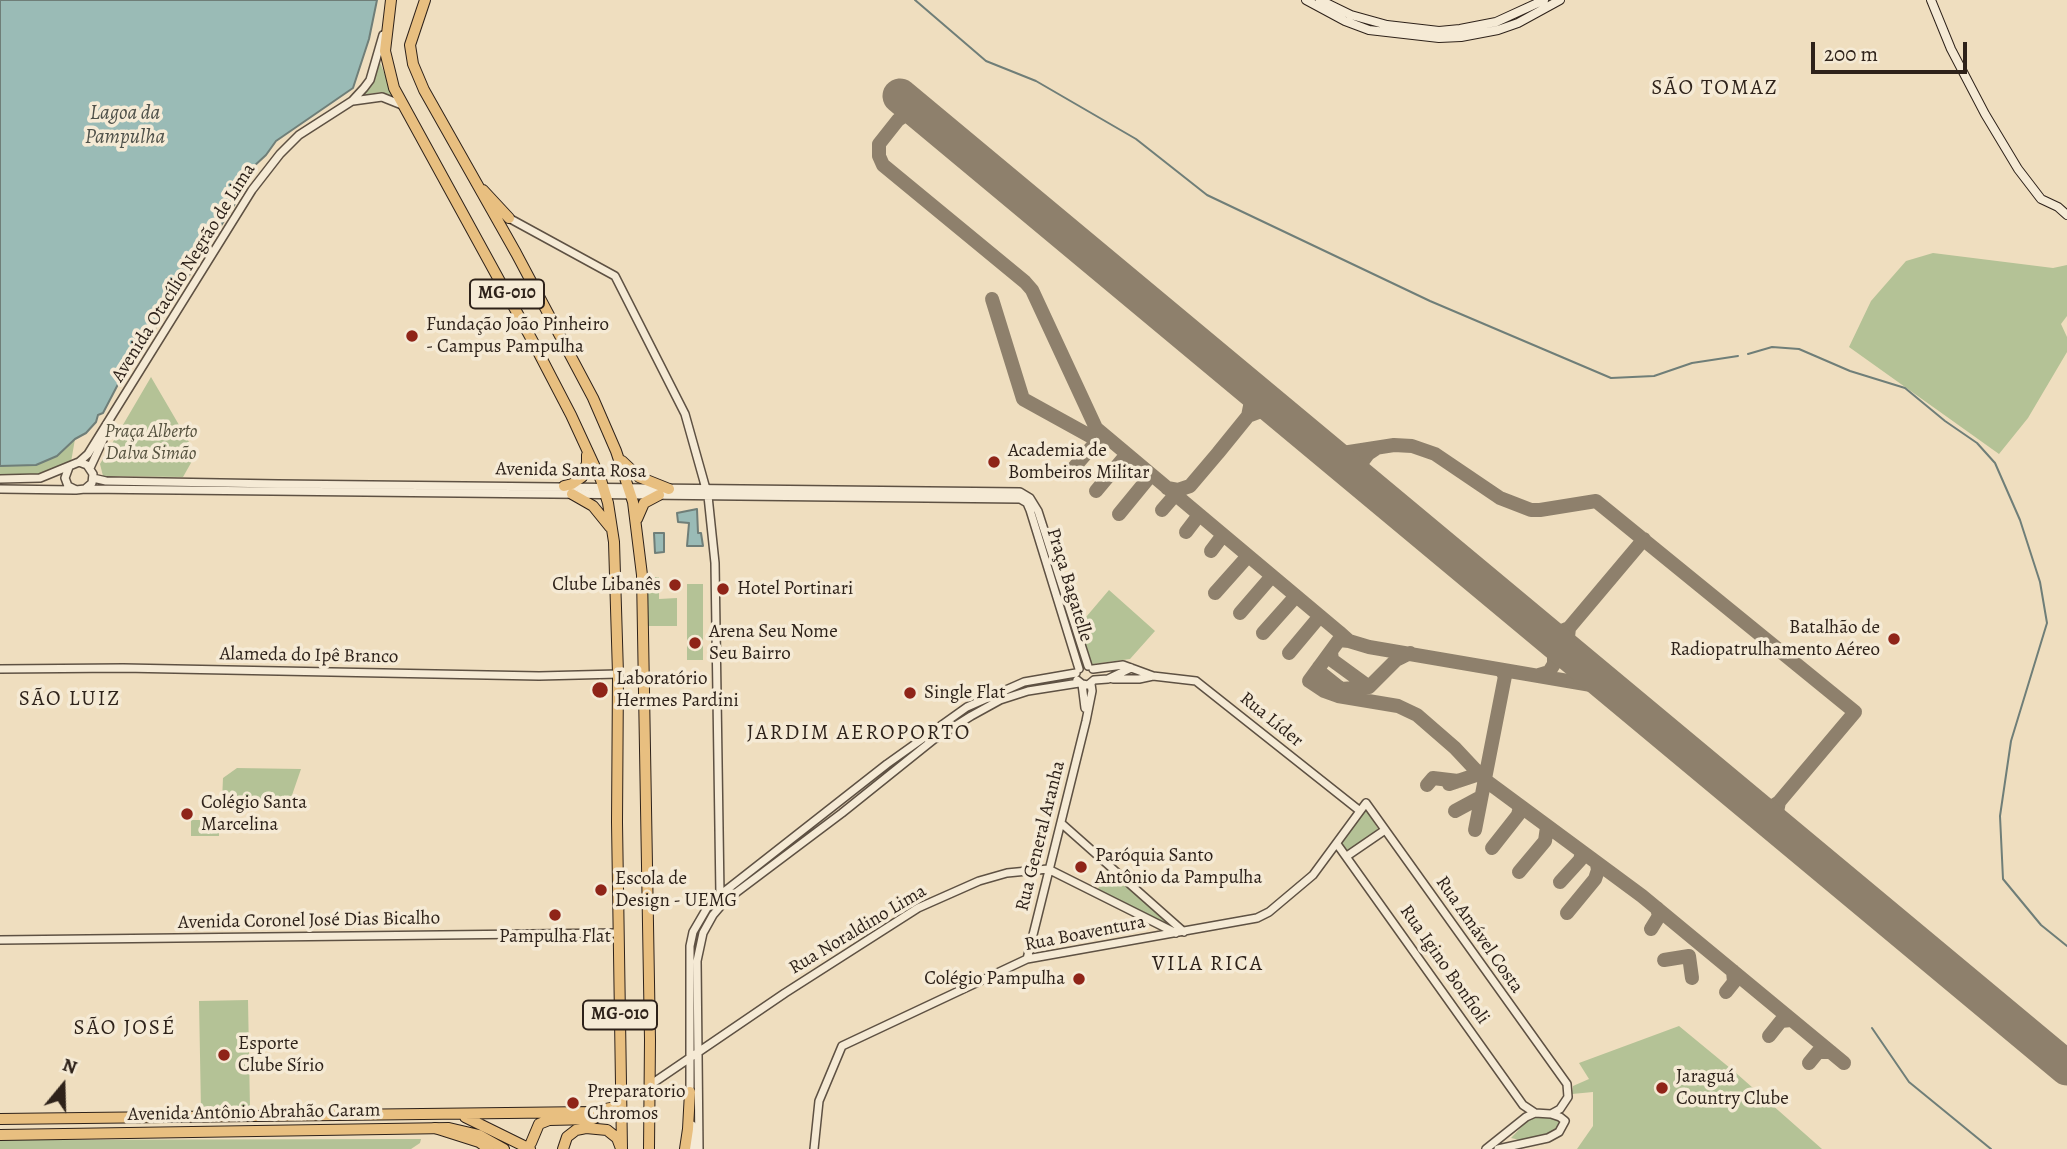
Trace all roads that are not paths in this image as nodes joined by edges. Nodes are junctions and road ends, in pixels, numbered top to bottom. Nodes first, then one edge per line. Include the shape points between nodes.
1 (391, 0) edge
2 (425, 0) edge
3 (1306, 0) edge
4 (1320, 0) edge
5 (1544, 0) edge
6 (1560, 0) edge
7 (1931, 0) edge
8 (388, 18) junction
9 (352, 101) junction
10 (404, 106) junction
11 (478, 185) junction
12 (492, 211) junction
13 (2067, 215) edge
14 (511, 219) junction
15 (502, 227) junction
16 (113, 415) junction
17 (587, 450) junction
18 (616, 451) junction
19 (79, 462) junction
20 (69, 466) junction
21 (90, 468) junction
22 (93, 478) junction
23 (26, 479) junction
24 (0, 480) edge
25 (564, 486) junction
26 (669, 488) junction
27 (4, 489) edge
28 (85, 489) junction
29 (76, 490) junction
30 (605, 490) junction
31 (630, 491) junction
32 (707, 492) junction
33 (572, 495) junction
34 (659, 495) junction
35 (1034, 511) junction
36 (636, 523) junction
37 (613, 531) junction
38 (1131, 667) junction
39 (1090, 668) junction
40 (0, 669) edge
41 (1077, 671) junction
42 (618, 674) junction
43 (1153, 676) junction
44 (1108, 679) junction
45 (1093, 682) junction
46 (1080, 683) junction
47 (1086, 721) junction
48 (1366, 803) joint
49 (1360, 811) junction
50 (1060, 823) junction
51 (1385, 830) junction
52 (1337, 844) junction
53 (1347, 856) junction
54 (1048, 869) junction
55 (720, 895) junction
56 (1180, 932) junction
57 (618, 933) junction
58 (0, 940) edge
59 (1027, 958) junction
60 (694, 1055) junction
61 (650, 1085) junction
62 (690, 1092) junction
63 (622, 1096) junction
64 (1523, 1105) junction
65 (609, 1110) junction
66 (1535, 1113) junction
67 (450, 1114) junction
68 (1551, 1114) junction
69 (1526, 1117) junction
70 (117, 1118) junction
71 (0, 1119) edge
72 (435, 1128) junction
73 (117, 1132) junction
74 (0, 1135) edge
75 (531, 1146) edge
76 (489, 1149) edge
77 (504, 1149) edge
78 (563, 1149) edge
79 (621, 1149) edge
80 (649, 1149) edge
81 (685, 1149) edge
82 (693, 1149) edge
83 (699, 1149) edge
84 (814, 1149) edge
85 (1488, 1149) edge
86 (1498, 1149) edge

1 - 8 main road, MG-010
2 - 11 main road, MG-010 via 410,45 412,64
3 - 6 main road via 1369,30 1439,38 1498,30
4 - 5 main road via 1375,22 1439,31 1496,22
7 - 13 main road via 1951,49 2005,148 2041,199
8 - 9 street, Avenida Otacílio Negrão de Lima via 370,80
8 - 10 main road, MG-010 via 386,63
9 - 10 street, Avenida Otacílio Negrão de Lima via 382,97
9 - 16 street, Avenida Otacílio Negrão de Lima via 299,135 270,166
10 - 17 main road, MG-010
11 - 12 main road, MG-010
11 - 14 main road
12 - 14 street
12 - 15 main road, MG-010
14 - 15 street
14 - 32 street via 615,276 678,395
15 - 18 main road, MG-010 via 593,398
16 - 19 street, Avenida Otacílio Negrão de Lima
16 - 21 street, Avenida Otacílio Negrão de Lima
17 - 25 main road via 582,477
17 - 30 main road, MG-010
18 - 26 main road via 639,477
18 - 31 main road, MG-010
19 - 20 street
19 - 21 street
20 - 23 street
20 - 29 street via 65,478
21 - 22 street
22 - 25 street, Avenida Santa Rosa
22 - 28 street
23 - 24 street
23 - 27 street
25 - 30 street, Avenida Santa Rosa
26 - 31 street, Avenida Santa Rosa
26 - 32 street, Avenida Santa Rosa
27 - 29 street
28 - 29 street
28 - 33 street, Avenida Santa Rosa
30 - 31 street, Avenida Santa Rosa
30 - 33 street, Avenida Santa Rosa
30 - 37 main road, MG-010
31 - 34 street, Avenida Santa Rosa
31 - 36 main road, MG-010
32 - 34 street, Avenida Santa Rosa
32 - 35 street, Avenida Santa Rosa via 1020,492 1030,498
32 - 55 street via 715,563
33 - 37 main road via 593,506
34 - 36 main road via 641,507
35 - 39 street, Praça Bagatelle
35 - 41 street, Praça Bagatelle
36 - 61 main road, MG-010 via 642,575
37 - 42 main road, MG-010
38 - 39 street, Rua Líder
38 - 43 street, Rua Líder
38 - 44 street, Rua Líder
39 - 41 street, Rua Líder
39 - 45 street, Praça Bagatelle
40 - 42 street, Alameda do Ipê Branco
41 - 46 street, Praça Bagatelle
41 - 55 street, Rua Líder via 1024,682 967,707
42 - 57 main road, MG-010
43 - 44 street, Rua Líder
43 - 49 street, Rua Líder via 1196,681
44 - 45 street, Rua Líder
45 - 46 street, Rua Líder
45 - 47 street, Rua General Aranha
46 - 47 street, Rua General Aranha
46 - 60 street, Rua Líder via 1028,691 971,716 933,740 725,901 700,943
47 - 50 street, Rua General Aranha
48 - 49 street, Rua Boaventura
48 - 51 street, Rua Amável Costa
49 - 52 street, Rua Boaventura
50 - 54 street, Rua General Aranha
50 - 56 street
51 - 53 street
51 - 68 street, Rua Amável Costa via 1567,1084 1564,1103
52 - 53 street, Rua Igino Bonfioli
52 - 56 street, Rua Boaventura via 1313,875 1269,912
53 - 64 street, Rua Igino Bonfioli
54 - 56 street
54 - 59 street, Rua General Aranha
54 - 60 street, Rua Noraldino Lima via 979,881 918,908
55 - 60 street, Rua Líder via 693,932 689,961
56 - 59 street, Rua Boaventura
57 - 58 street, Avenida Coronel José Dias Bicalho
57 - 63 main road, MG-010
59 - 84 street, Rua Boaventura via 842,1046 819,1101
60 - 61 street, Rua Noraldino Lima
60 - 62 street
60 - 83 street
61 - 80 main road, MG-010
62 - 81 main road
62 - 82 street
63 - 65 main road
63 - 79 main road, MG-010
64 - 66 street, Rua Igino Bonfioli
64 - 69 street, Rua Igino Bonfioli
65 - 67 main road, Avenida Antônio Abrahão Caram
65 - 75 main road via 593,1119 549,1119 535,1130
66 - 68 street
66 - 69 street
67 - 70 main road, Avenida Antônio Abrahão Caram
67 - 75 main road, Avenida Antônio Abrahão Caram
68 - 86 street via 1565,1121 1559,1132
69 - 85 street
70 - 71 main road, Avenida Antônio Abrahão Caram
70 - 73 main road
72 - 73 main road, Avenida Antônio Abrahão Caram
72 - 76 main road
72 - 77 main road, Avenida Antônio Abrahão Caram via 479,1135
73 - 74 main road, Avenida Antônio Abrahão Caram
78 - 79 main road via 567,1137 586,1128 607,1130

